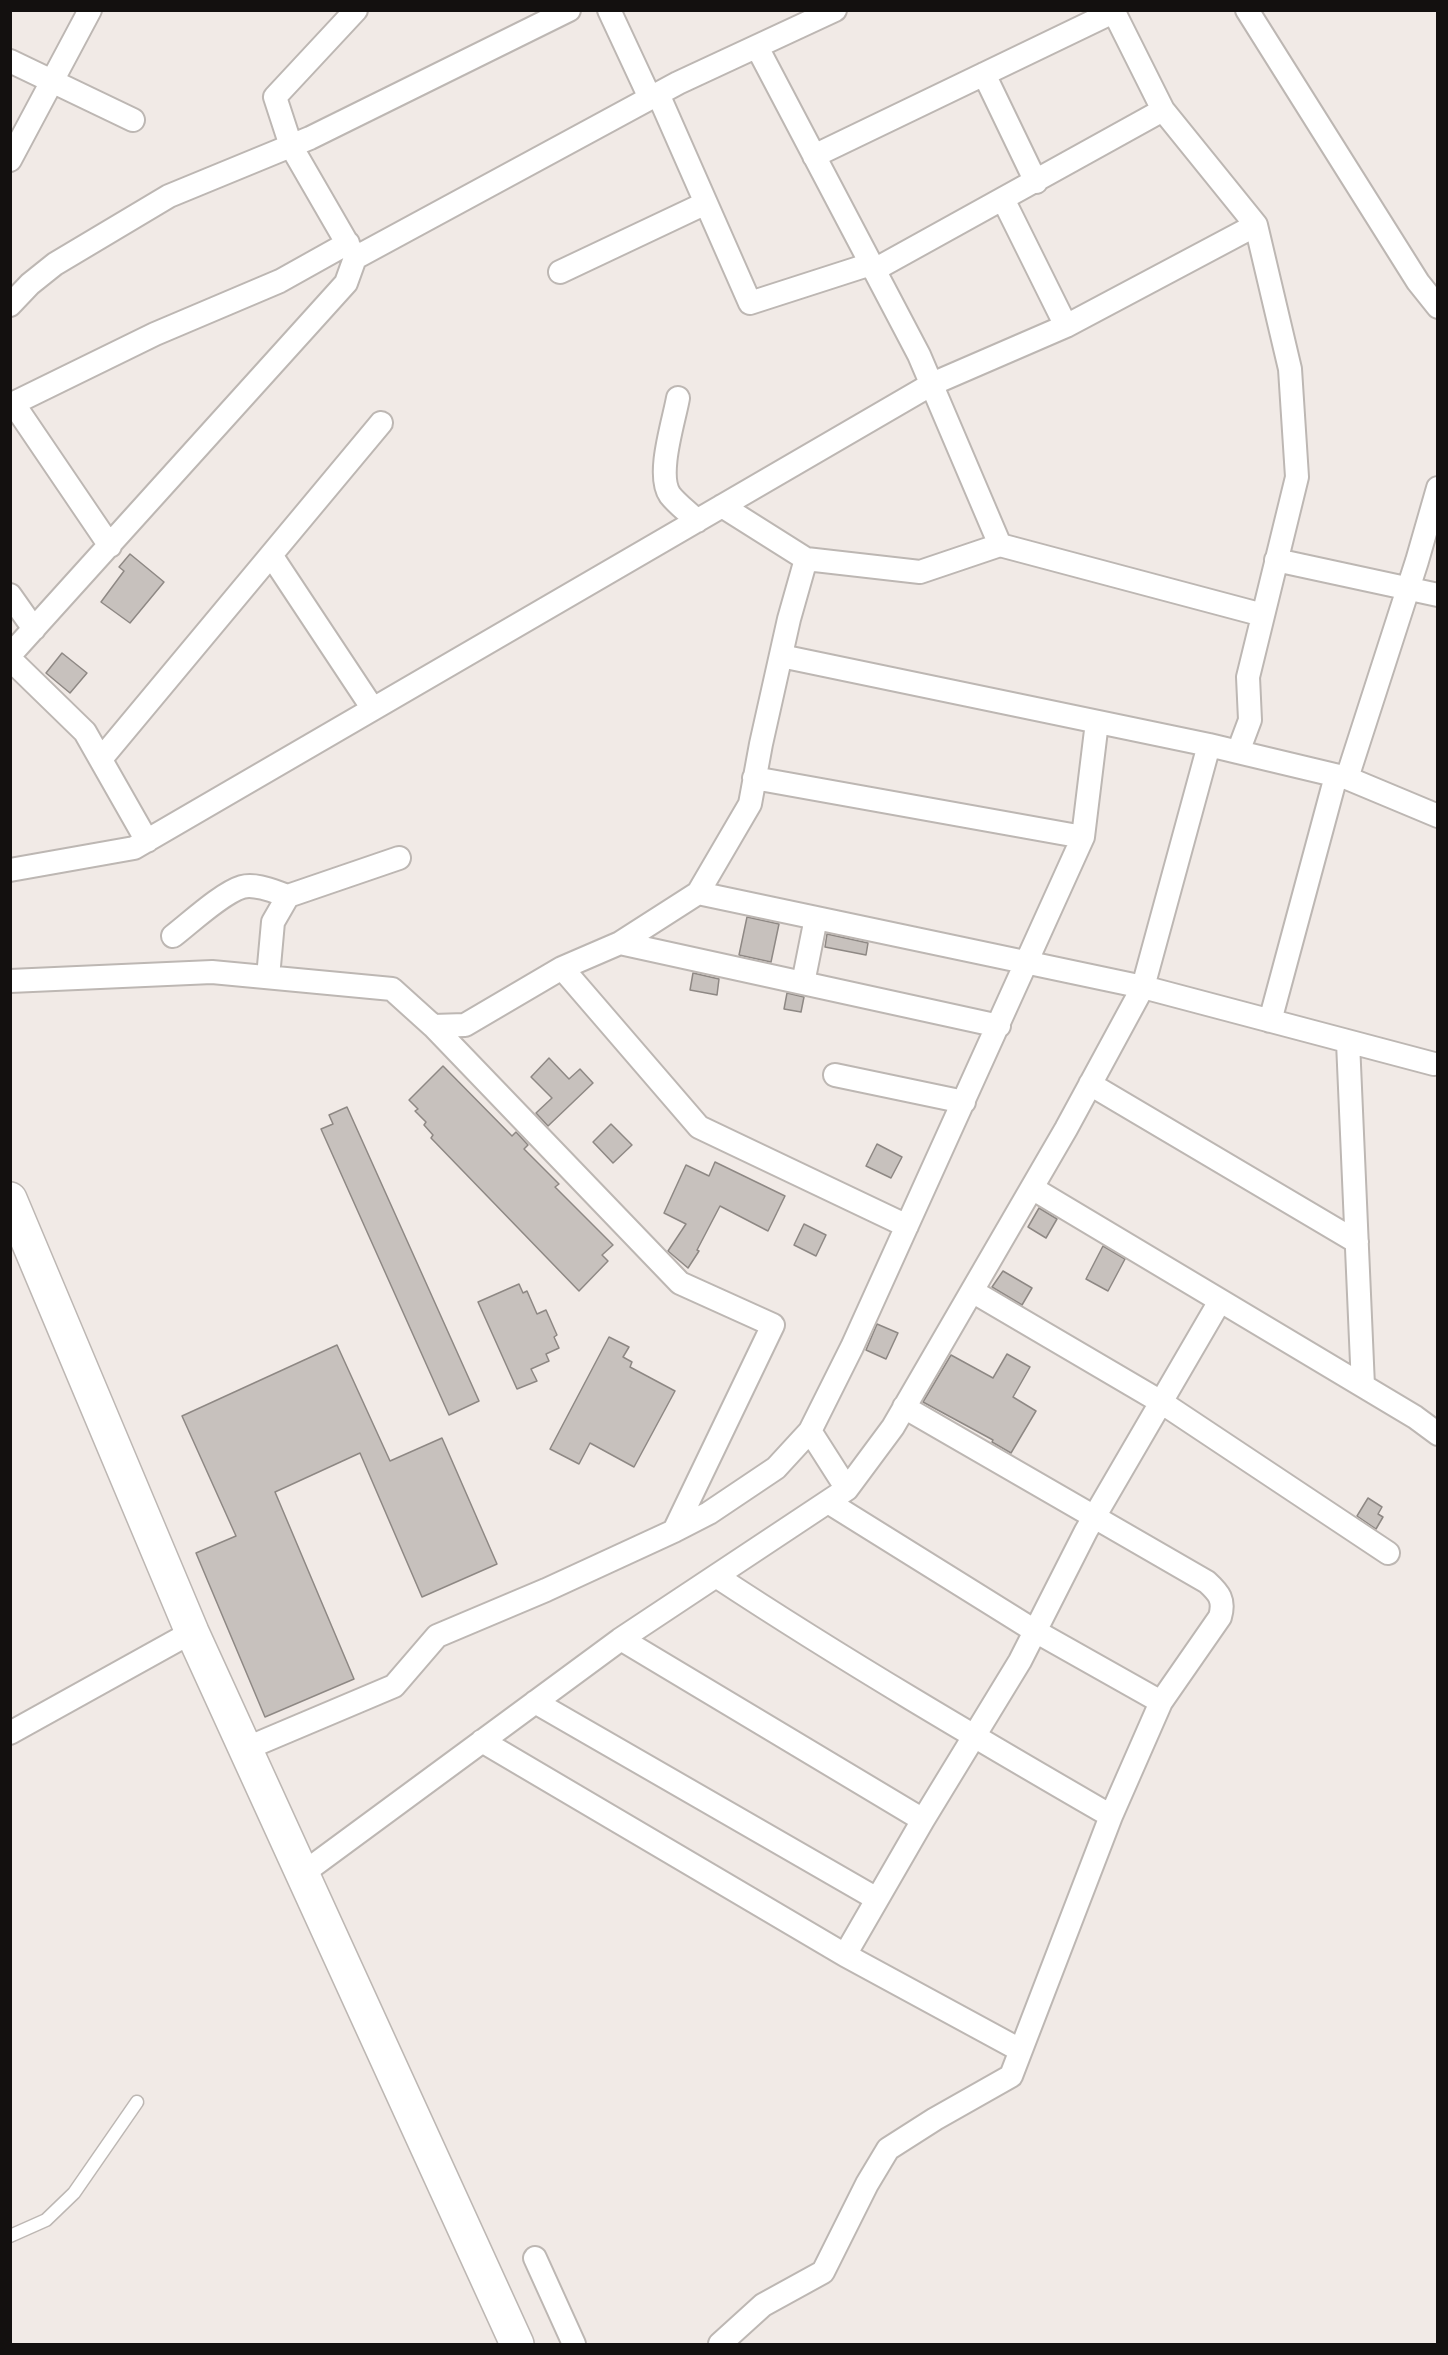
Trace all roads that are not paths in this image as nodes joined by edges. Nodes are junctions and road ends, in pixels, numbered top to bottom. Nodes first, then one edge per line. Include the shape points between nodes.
1 (90, 10) edge
2 (356, 10) edge
3 (569, 10) edge
4 (609, 10) edge
5 (835, 10) edge
6 (1247, 10) edge
7 (1113, 11) edge
8 (757, 47) junction
9 (10, 61) edge
10 (984, 74) junction
11 (52, 82) junction
12 (654, 96) junction
13 (1163, 110) junction
14 (133, 120) dead end
15 (291, 146) junction
16 (814, 156) junction
17 (10, 160) edge
18 (1036, 182) junction
19 (1003, 199) junction
20 (706, 203) junction
21 (1256, 225) junction
22 (352, 251) junction
23 (873, 267) junction
24 (560, 272) dead end
25 (10, 305) edge
26 (1437, 307) edge
27 (1066, 326) junction
28 (932, 384) junction
29 (678, 398) dead end
30 (12, 404) edge
31 (381, 423) dead end
32 (1437, 488) edge
33 (722, 506) junction
34 (697, 520) junction
35 (1000, 545) junction
36 (110, 546) junction
37 (271, 555) junction
38 (806, 559) junction
39 (1276, 560) junction
40 (1408, 588) junction
41 (10, 595) edge
42 (1437, 595) edge
43 (1263, 615) junction
44 (34, 629) junction
45 (781, 656) junction
46 (10, 657) edge
47 (373, 709) junction
48 (1097, 722) junction
49 (1209, 745) junction
50 (1238, 752) junction
51 (101, 759) junction
52 (1342, 777) junction
53 (754, 778) junction
54 (1437, 816) edge
55 (1083, 837) junction
56 (147, 841) junction
57 (399, 858) dead end
58 (10, 870) edge
59 (698, 893) junction
60 (288, 896) junction
61 (816, 918) junction
62 (173, 936) dead end
63 (620, 944) junction
64 (1028, 962) junction
65 (562, 968) junction
66 (268, 977) junction
67 (10, 981) edge
68 (803, 983) junction
69 (1143, 987) junction
70 (1270, 1021) junction
71 (433, 1026) junction
72 (999, 1026) junction
73 (1348, 1042) junction
74 (1434, 1064) dead end
75 (835, 1075) dead end
76 (1090, 1084) junction
77 (964, 1102) junction
78 (1032, 1188) junction
79 (10, 1199) edge
80 (907, 1227) junction
81 (1357, 1242) junction
82 (972, 1291) junction
83 (1220, 1301) junction
84 (1363, 1386) junction
85 (1161, 1401) junction
86 (904, 1407) junction
87 (810, 1431) junction
88 (1437, 1434) edge
89 (847, 1489) junction
90 (828, 1502) junction
91 (1095, 1516) junction
92 (674, 1531) junction
93 (1388, 1552) dead end
94 (716, 1576) junction
95 (1035, 1631) junction
96 (192, 1632) junction
97 (621, 1639) junction
98 (535, 1702) junction
99 (1161, 1702) junction
100 (10, 1733) edge
101 (974, 1737) junction
102 (482, 1741) junction
103 (245, 1749) junction
104 (1111, 1816) junction
105 (923, 1820) junction
106 (302, 1874) junction
107 (877, 1899) junction
108 (844, 1955) junction
109 (1020, 2050) junction
110 (137, 2102) dead end
111 (10, 2236) edge
112 (535, 2258) dead end
113 (517, 2344) edge
114 (574, 2344) edge
115 (720, 2344) edge

1 - 11 street
2 - 15 street via 275,97
3 - 15 street
4 - 12 street
5 - 8 street
6 - 26 street
7 - 10 street
7 - 13 street
8 - 12 street
8 - 16 street
9 - 11 street
10 - 16 street
10 - 18 street
11 - 14 street
11 - 17 street
12 - 20 street
12 - 22 street
13 - 18 street
13 - 21 street
15 - 22 street
15 - 25 street via 169,196 55,264
16 - 23 street
18 - 19 street
19 - 23 street
19 - 27 street
20 - 23 street via 750,303
20 - 24 street
21 - 27 street
21 - 39 street via 1290,369 1296,456 1297,477
22 - 30 street via 155,334
22 - 36 street via 346,283
23 - 28 street
27 - 28 street
28 - 33 street
28 - 35 street
29 - 34 street via 664,479 669,494
30 - 36 street
31 - 37 street
32 - 40 street
33 - 34 street
33 - 38 street
34 - 47 street
35 - 38 street via 920,572
35 - 43 street
36 - 44 street
37 - 47 street
37 - 51 street
38 - 45 street
39 - 40 street
39 - 43 street
40 - 42 street
40 - 52 street
41 - 44 street
43 - 50 street via 1248,677 1250,720
44 - 46 street
45 - 48 street
45 - 53 street
46 - 51 street via 86,732
47 - 56 street
48 - 49 street
48 - 55 street
49 - 50 street
49 - 69 street
50 - 52 street
51 - 56 street
52 - 54 street
52 - 70 street
53 - 55 street
53 - 59 street via 750,804
55 - 64 street
56 - 58 street via 134,848
57 - 60 street
59 - 61 street
59 - 63 street
60 - 62 street via 255,886 243,887
60 - 66 street via 273,922
61 - 64 street
61 - 68 street
63 - 65 street
63 - 68 street
64 - 69 street
64 - 72 street
65 - 71 street via 465,1025
65 - 80 street via 699,1127
66 - 67 street via 212,972
66 - 71 street via 392,988
68 - 72 street
69 - 70 street
69 - 76 street
70 - 73 street
71 - 92 street via 680,1283 773,1325
72 - 77 street
73 - 74 street
73 - 81 street
75 - 77 street
76 - 78 street
76 - 81 street
77 - 80 street
78 - 82 street
78 - 83 street
79 - 96 main road
80 - 87 street
81 - 84 street
82 - 85 street
82 - 86 street
83 - 84 street
83 - 85 street
84 - 88 street
85 - 91 street
85 - 93 street
86 - 89 street
86 - 91 street
87 - 89 street
87 - 92 street via 776,1468 709,1513
89 - 90 street
90 - 94 street
90 - 95 street
91 - 95 street
91 - 99 street via 1207,1582 1219,1593 1224,1605 1221,1617
92 - 103 street via 437,1636 394,1686
94 - 97 street
94 - 101 street
95 - 99 street
95 - 101 street
96 - 100 street
96 - 103 main road
97 - 98 street
97 - 105 street
98 - 102 street
98 - 107 street
99 - 104 street
101 - 104 street
101 - 105 street
102 - 106 street
102 - 108 street
103 - 106 main road
104 - 109 street
105 - 107 street
106 - 113 main road
107 - 108 street
108 - 109 street
109 - 115 street via 1011,2076 888,2149 824,2272 763,2305
110 - 111 lane via 74,2193 46,2220
112 - 114 street

